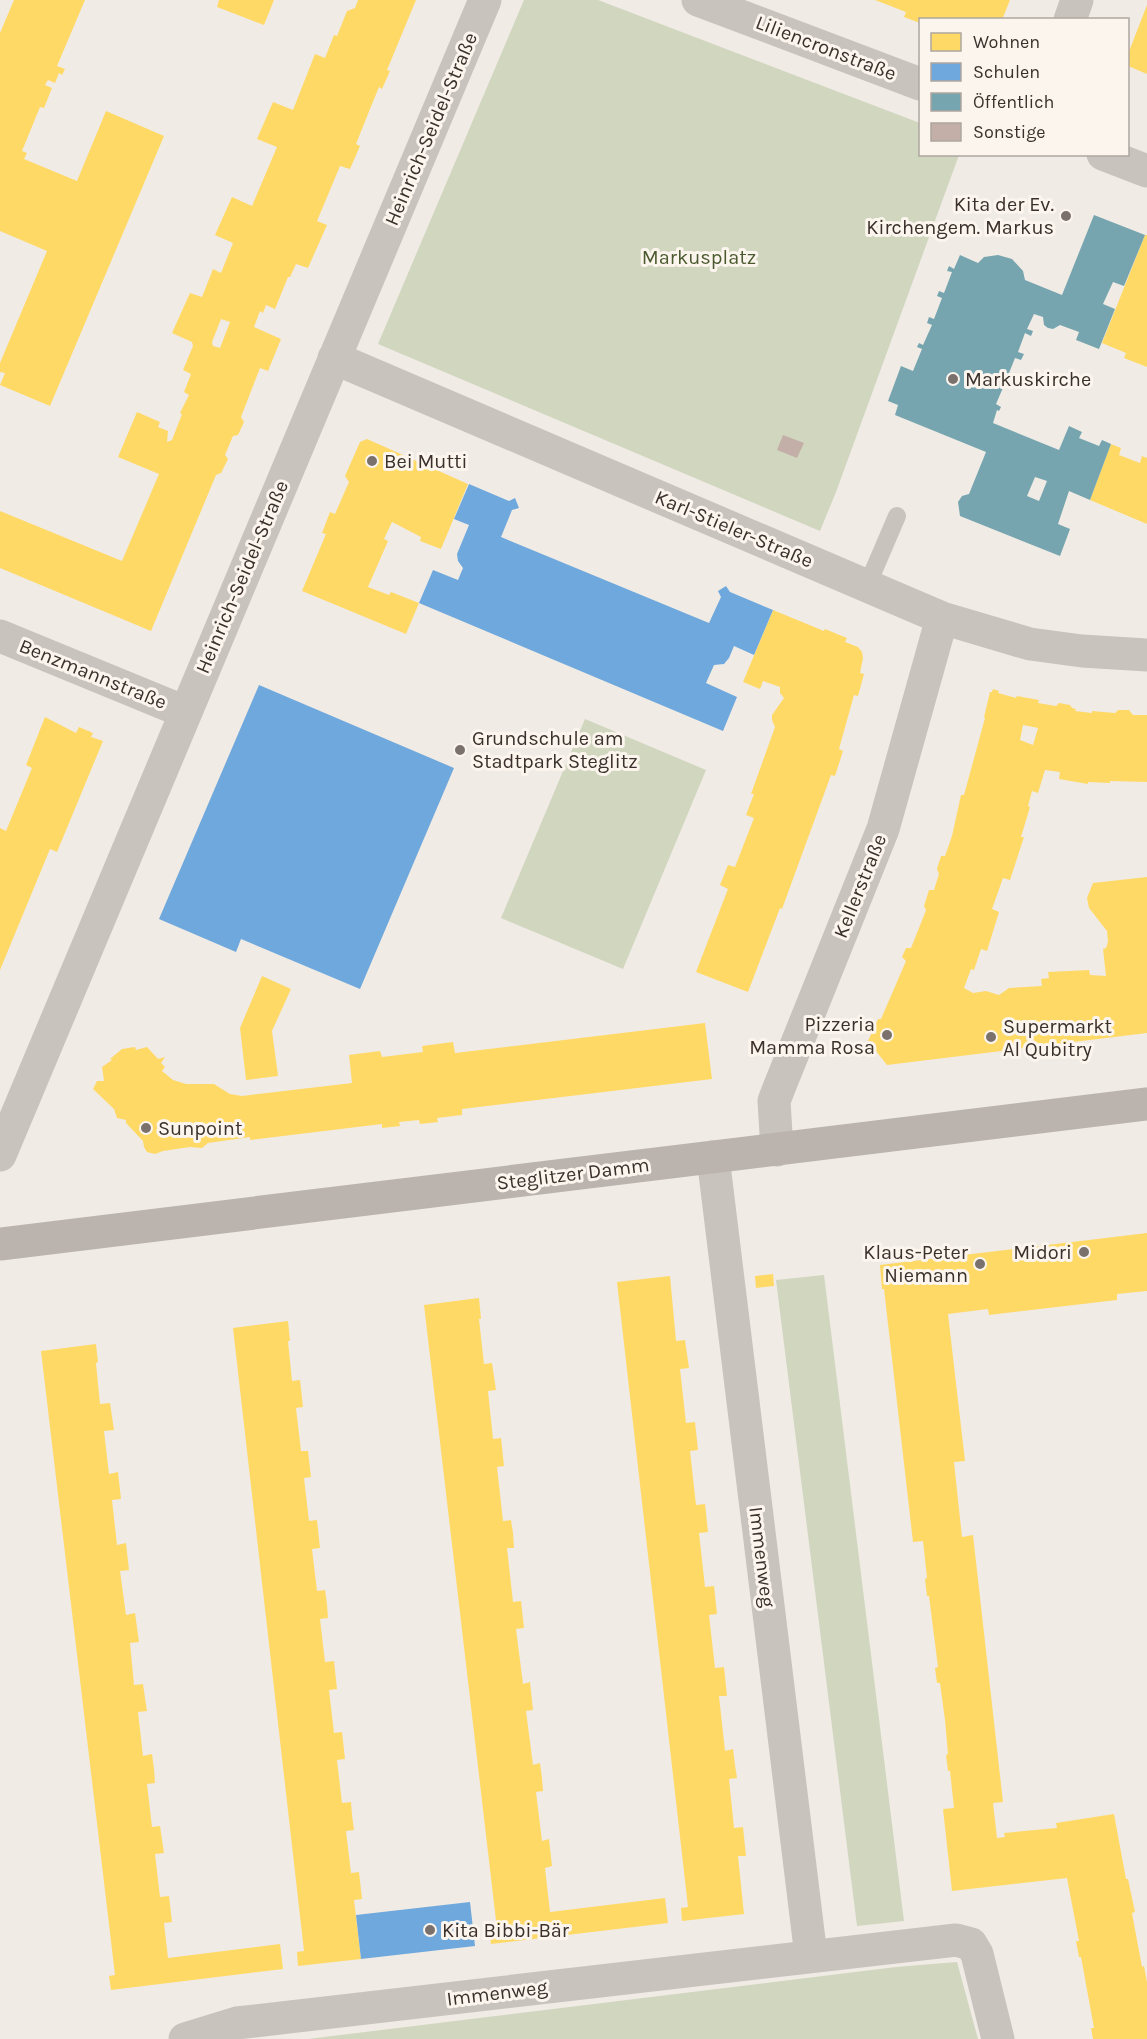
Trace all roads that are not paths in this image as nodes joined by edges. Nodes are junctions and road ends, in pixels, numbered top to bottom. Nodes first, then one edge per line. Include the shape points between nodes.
1 (485, 0) edge
2 (698, 0) edge
3 (1077, 0) edge
4 (1071, 18) edge
5 (919, 83) edge
6 (1108, 156) edge
7 (1147, 171) edge
8 (334, 358) junction
9 (897, 516) dead end
10 (867, 586) junction
11 (942, 618) junction
12 (0, 636) edge
13 (1147, 655) edge
14 (185, 712) junction
15 (1147, 1104) edge
16 (777, 1150) junction
17 (0, 1155) edge
18 (713, 1157) junction
19 (0, 1244) edge
20 (811, 1956) junction
21 (185, 2039) edge
22 (998, 2039) edge

1 - 8 street, Heinrich-Seidel-Straße
2 - 5 street, Liliencronstraße
3 - 4 street
6 - 7 street
8 - 10 street, Karl-Stieler-Straße
8 - 14 street, Heinrich-Seidel-Straße
9 - 10 lane
10 - 11 street, Karl-Stieler-Straße
11 - 13 street, Karl-Stieler-Straße via 1030,644
11 - 16 street, Kellerstraße via 883,830 778,1088 774,1101
12 - 14 street, Benzmannstraße
14 - 17 street, Heinrich-Seidel-Straße
15 - 16 main road, Steglitzer Damm
16 - 18 main road, Steglitzer Damm
18 - 19 main road, Steglitzer Damm
18 - 20 street, Immenweg
20 - 21 street, Immenweg via 237,2024
20 - 22 street, Immenweg via 931,1941 971,1944 977,1954

